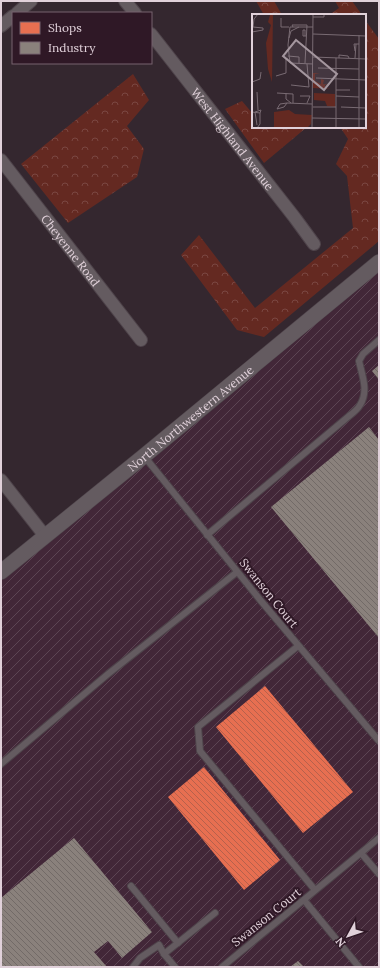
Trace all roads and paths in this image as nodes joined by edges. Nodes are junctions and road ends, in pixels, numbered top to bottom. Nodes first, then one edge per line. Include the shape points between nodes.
1 (31, 1) edge
2 (125, 1) edge
3 (18, 12) edge
4 (134, 12) edge
5 (12, 17) edge
6 (1, 26) edge
7 (152, 35) edge
8 (1, 160) edge
9 (314, 244) dead end
10 (379, 262) edge
11 (141, 340) dead end
12 (379, 340) edge
13 (144, 456) junction
14 (1, 480) edge
15 (207, 535) junction
16 (45, 536) junction
17 (1, 572) edge
18 (237, 572) junction
19 (298, 646) junction
20 (379, 741) edge
21 (1, 764) edge
22 (379, 838) edge
23 (361, 853) junction
24 (379, 874) edge
25 (130, 886) dead end
26 (315, 890) junction
27 (304, 900) junction
28 (215, 914) dead end
29 (178, 943) junction
30 (164, 954) junction
31 (133, 967) edge
32 (175, 967) edge
33 (222, 967) edge
34 (359, 967) edge

1 - 3 street
2 - 4 street
5 - 6 street
7 - 9 street, West Highland Avenue
8 - 11 street, Cheyenne Road
10 - 13 street, North Northwestern Avenue
12 - 15 lane via 359,361 365,392 360,405
13 - 15 lane, Swanson Court
13 - 16 street, North Northwestern Avenue
14 - 16 street
15 - 18 lane, Swanson Court
16 - 17 street, North Northwestern Avenue
18 - 19 lane, Swanson Court
18 - 21 lane via 108,674
19 - 20 lane, Swanson Court
19 - 26 lane via 198,727 200,751
22 - 23 lane, Swanson Court
23 - 24 lane
23 - 26 lane, Swanson Court
25 - 29 lane
26 - 27 lane, Swanson Court
27 - 33 lane, Swanson Court
27 - 34 lane
28 - 29 lane
29 - 30 lane
30 - 31 lane via 159,945 140,958
30 - 32 lane

